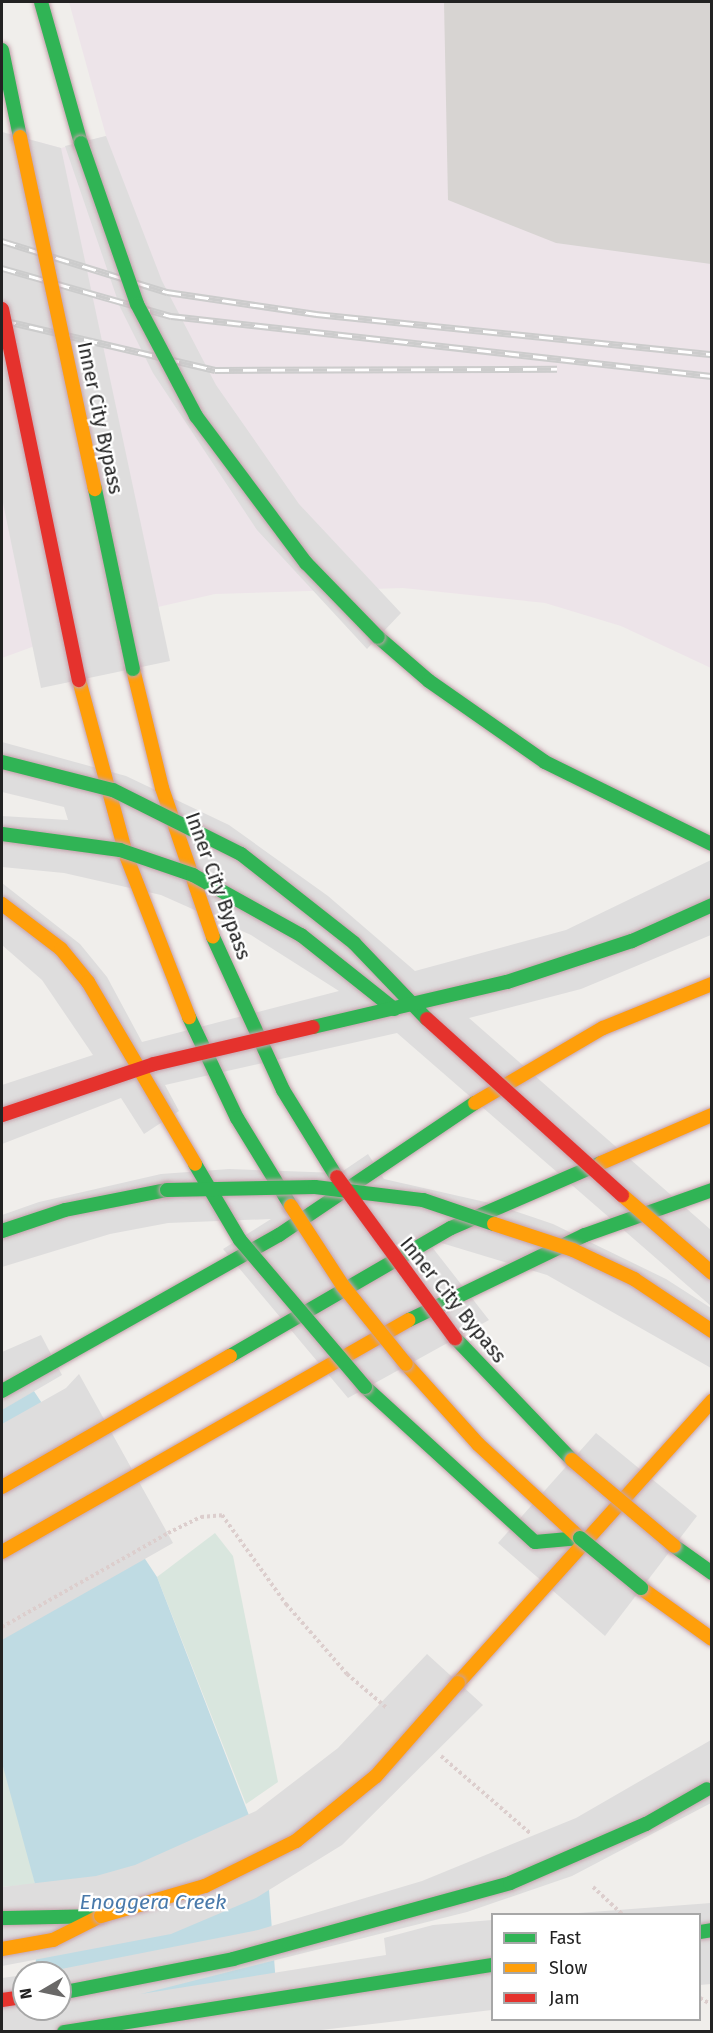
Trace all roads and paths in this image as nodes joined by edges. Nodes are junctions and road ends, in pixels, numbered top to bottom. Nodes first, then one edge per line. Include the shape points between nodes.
1 (41, 2) edge
2 (2, 50) edge
3 (2, 309) edge
4 (2, 762) edge
5 (2, 834) edge
6 (711, 844) edge
7 (2, 904) edge
8 (711, 905) edge
9 (711, 984) edge
10 (453, 1047) junction
11 (2, 1115) edge
12 (711, 1115) edge
13 (711, 1190) edge
14 (2, 1231) edge
15 (711, 1273) edge
16 (711, 1331) edge
17 (2, 1391) edge
18 (711, 1401) edge
19 (2, 1487) edge
20 (168, 1533) dead end
21 (580, 1538) junction
22 (2, 1552) edge
23 (711, 1573) edge
24 (2, 1627) edge
25 (711, 1639) edge
26 (711, 1785) edge
27 (101, 1916) junction
28 (2, 1918) edge
29 (2, 1949) edge
30 (491, 1965) edge
31 (72, 1991) edge
32 (64, 2031) edge

1 - 6 highway, bridge via 81,143 133,295 196,416 306,563 378,637 429,681 545,762
2 - 23 highway, Inner City Bypass, bridge via 133,669 162,788 207,924 283,1090 336,1176 455,1338 572,1460
3 - 21 highway, bridge via 79,680 153,936 237,1118 343,1286 406,1364
4 - 10 highway, bridge via 113,790 241,854 354,943
5 - 10 highway, bridge via 120,850 193,875 301,934 394,1010
7 - 21 highway, bridge via 61,949 88,982 240,1240 365,1387 535,1542
8 - 11 highway, bridge via 632,941 507,982 154,1064
9 - 17 highway via 603,1028 508,1080 279,1235
10 - 15 highway, bridge
12 - 19 highway via 451,1228
13 - 22 highway via 585,1235 409,1320
14 - 16 highway, bridge via 65,1210 167,1190 266,1185 370,1192 469,1212 563,1245 634,1279
18 - 27 highway, bridge via 376,1776 296,1841 205,1886
20 - 24 path
21 - 25 highway, bridge
26 - 31 highway, bridge via 646,1824 510,1883 233,1959
27 - 28 highway
27 - 29 highway via 53,1940
30 - 32 highway

